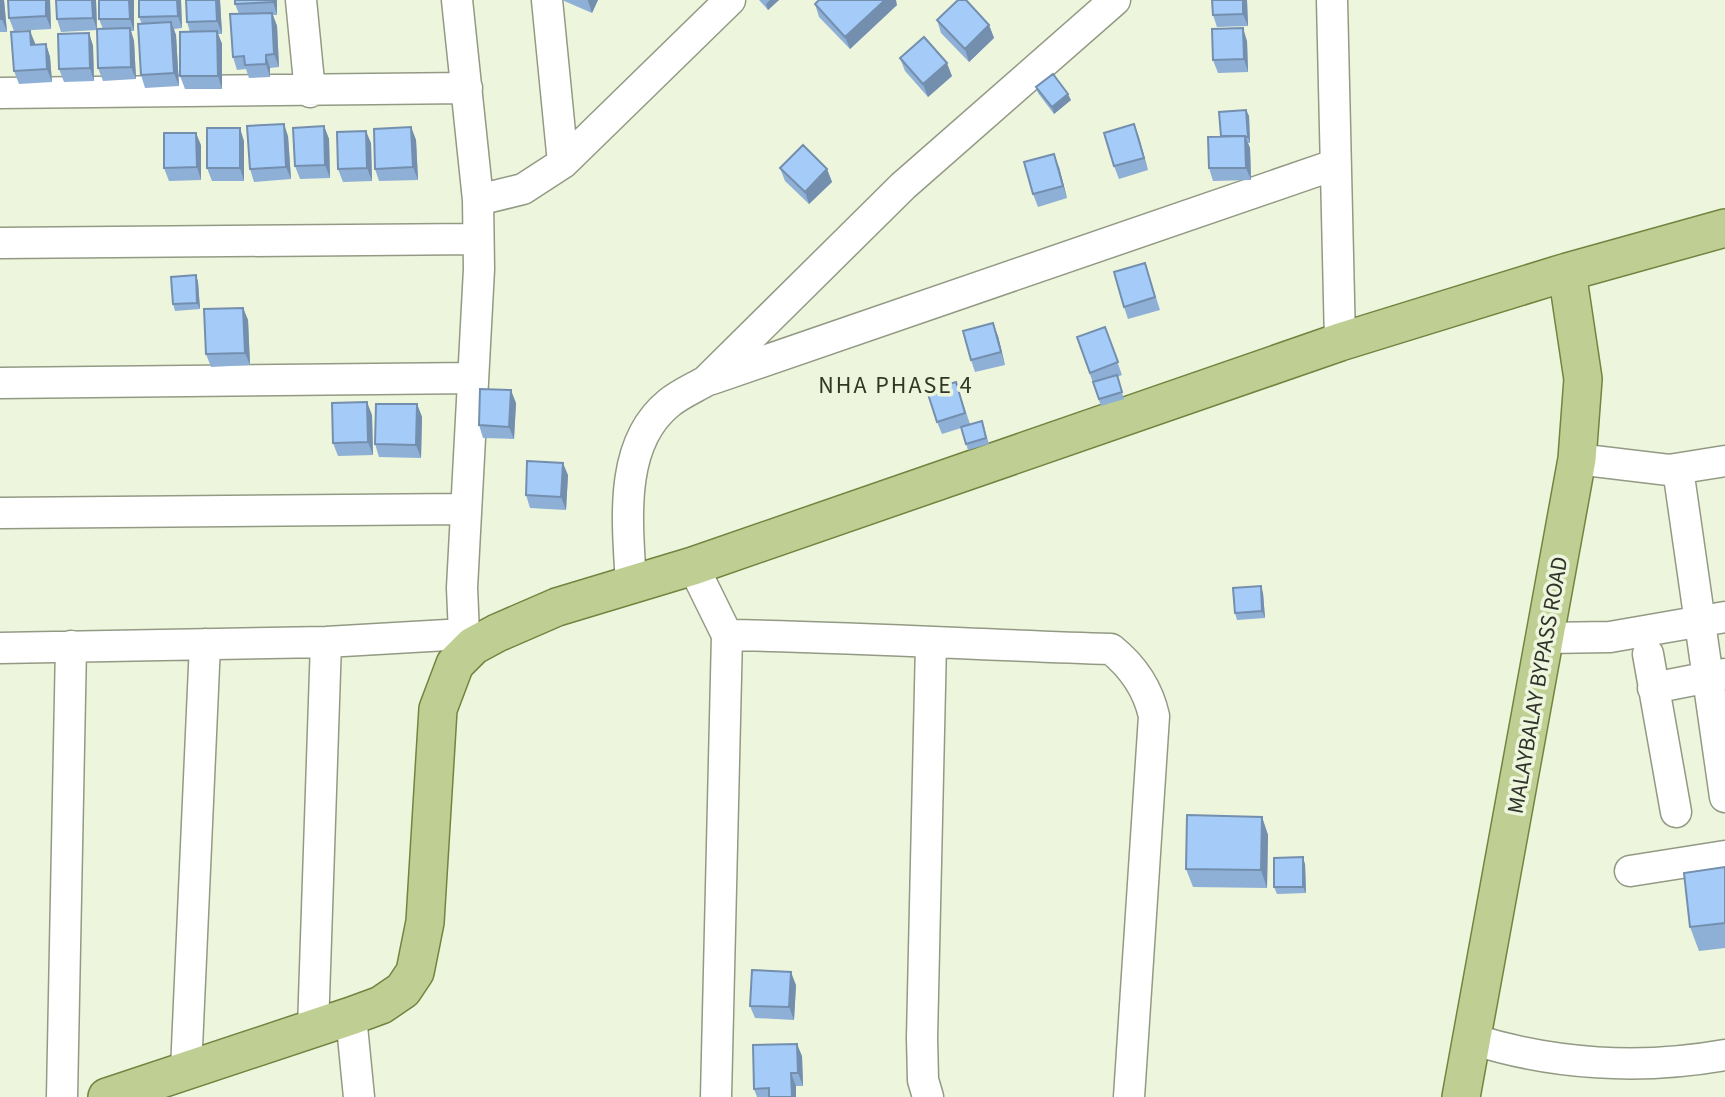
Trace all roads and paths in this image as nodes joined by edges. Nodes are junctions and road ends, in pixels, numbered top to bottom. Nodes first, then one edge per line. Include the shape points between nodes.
1 (301, 0) edge
2 (457, 0) edge
3 (547, 0) edge
4 (730, 0) edge
5 (1115, 0) edge
6 (1332, 0) edge
7 (467, 88) junction
8 (310, 92) junction
9 (0, 93) edge
10 (564, 163) junction
11 (1334, 165) junction
12 (478, 200) junction
13 (1725, 228) edge
14 (478, 239) junction
15 (0, 243) edge
16 (1567, 272) junction
17 (1340, 342) junction
18 (473, 378) junction
19 (706, 381) junction
20 (0, 383) edge
21 (1577, 459) junction
22 (1725, 461) edge
23 (1678, 469) junction
24 (464, 509) junction
25 (0, 513) edge
26 (693, 566) junction
27 (631, 585) junction
28 (1712, 620) edge
29 (727, 635) junction
30 (1546, 638) junction
31 (468, 640) junction
32 (326, 642) junction
33 (930, 643) junction
34 (205, 645) junction
35 (71, 646) junction
36 (0, 648) edge
37 (1648, 654) dead end
38 (1716, 676) edge
39 (1653, 688) junction
40 (1719, 723) edge
41 (1725, 797) edge
42 (1676, 812) dead end
43 (1725, 856) edge
44 (1630, 871) dead end
45 (351, 1016) junction
46 (313, 1028) junction
47 (1472, 1039) junction
48 (1725, 1055) edge
49 (186, 1070) junction
50 (62, 1097) edge
51 (107, 1097) edge
52 (359, 1097) edge
53 (716, 1097) edge
54 (928, 1097) edge
55 (1129, 1097) edge
56 (1461, 1097) edge

1 - 8 street
2 - 7 street
3 - 10 street
4 - 10 street
5 - 19 street via 903,186
6 - 11 street
7 - 8 street
7 - 12 street
8 - 9 street
10 - 12 street via 523,189
11 - 17 street
11 - 19 street
12 - 14 street
13 - 16 main road
14 - 15 street
14 - 18 street
16 - 17 main road
16 - 21 main road, MALAYBALAY BYPASS ROAD via 1583,379
17 - 26 main road
18 - 20 street
18 - 24 street
19 - 27 street via 669,403 639,444 629,499
21 - 23 street
21 - 30 main road, MALAYBALAY BYPASS ROAD
22 - 23 street
23 - 28 street
24 - 25 street
24 - 31 street
26 - 27 main road
26 - 29 street
27 - 31 main road
28 - 30 street via 1610,637
28 - 38 street
29 - 33 street
29 - 53 street
30 - 47 main road, MALAYBALAY BYPASS ROAD
31 - 32 street
31 - 45 main road via 438,709 425,922 415,972 403,990 381,1005
32 - 34 street
32 - 46 street
33 - 54 street via 922,1038
33 - 55 street via 1111,649 1128,662 1151,701 1153,742
34 - 35 street
34 - 49 street
35 - 36 street
35 - 50 street
37 - 39 street
38 - 39 street
38 - 40 street
39 - 42 street
40 - 41 street
43 - 44 street
45 - 46 main road
45 - 52 street
46 - 49 main road
47 - 48 street via 1513,1052 1577,1061 1693,1061
47 - 56 main road, MALAYBALAY BYPASS ROAD
49 - 51 main road

